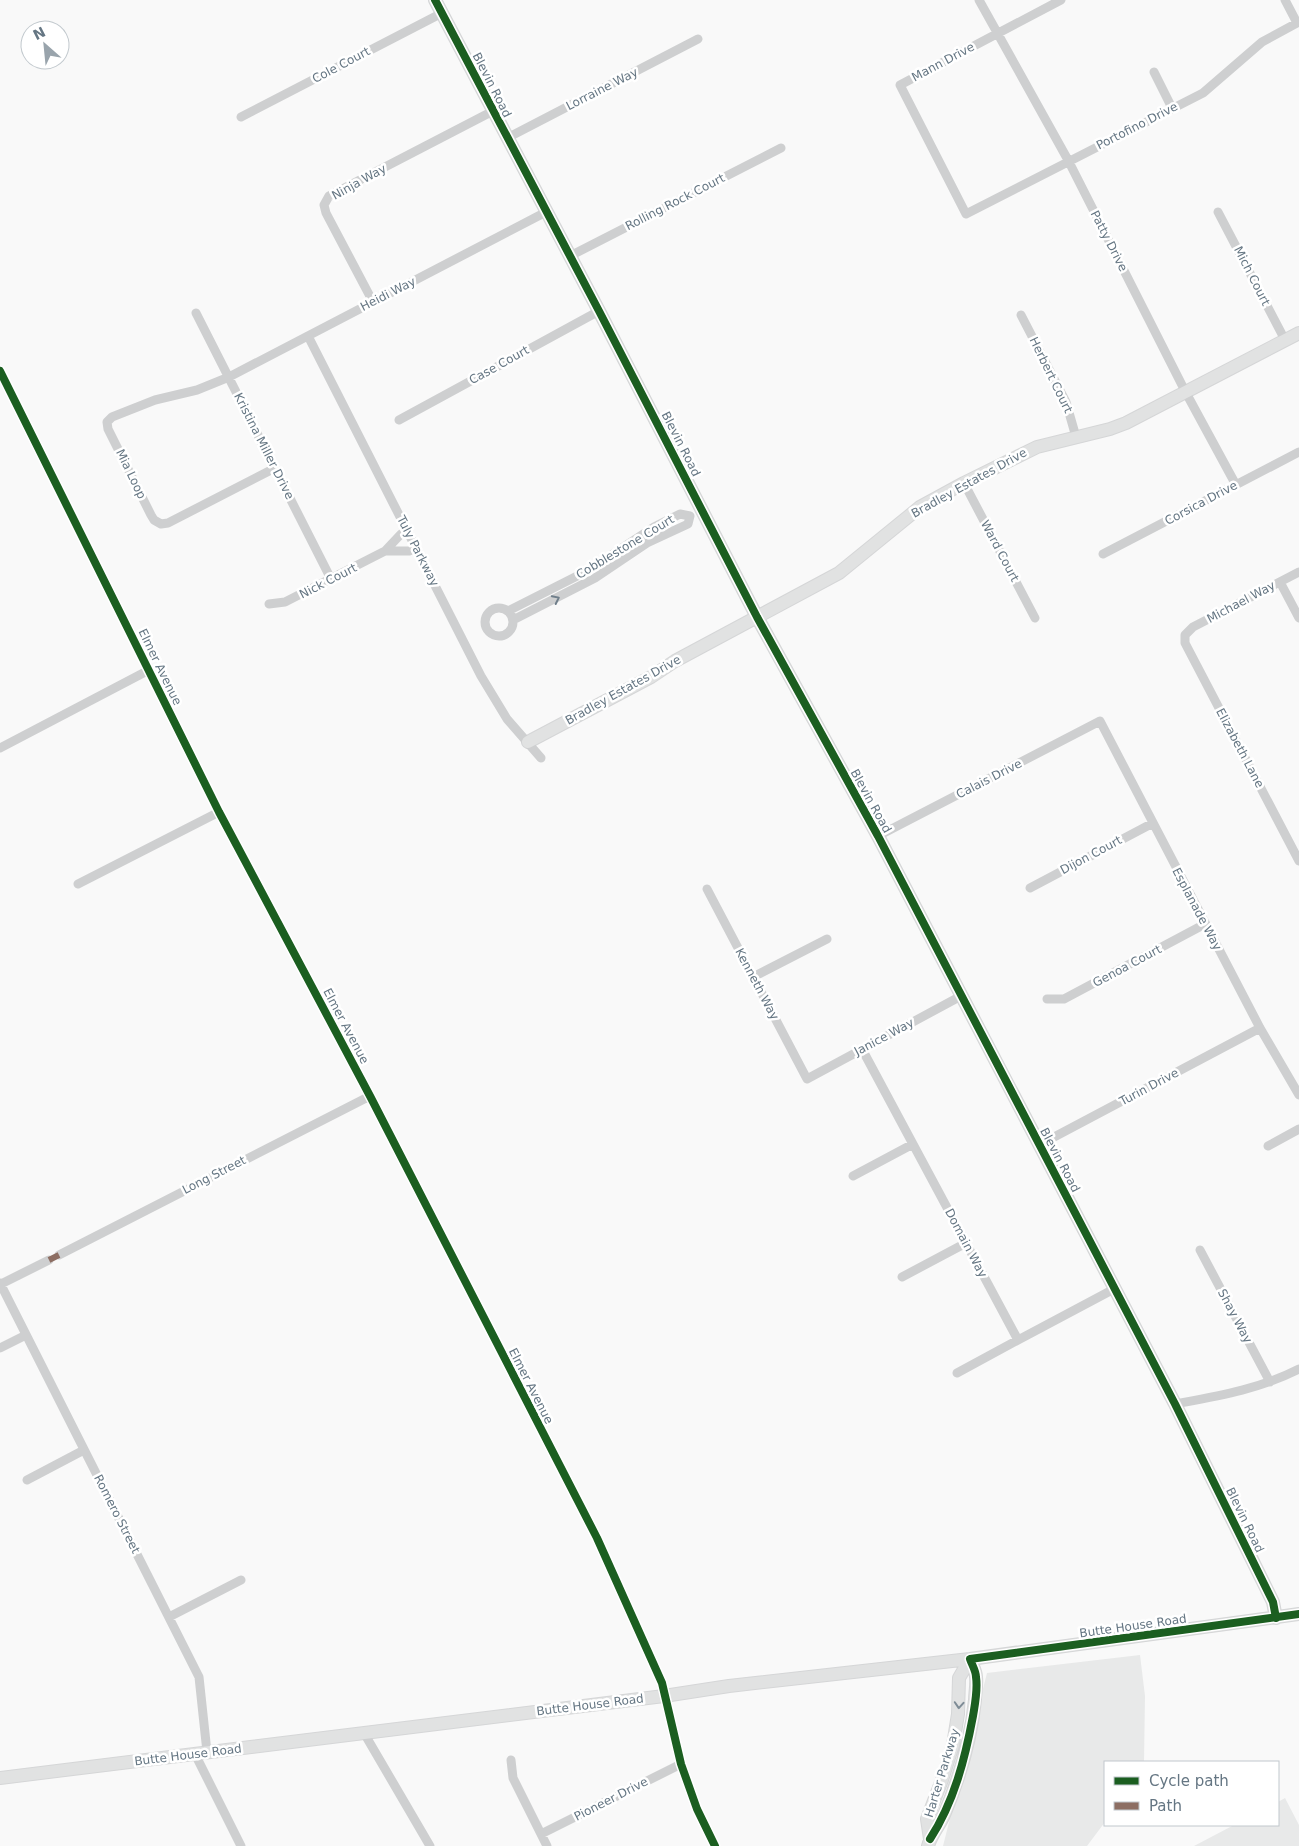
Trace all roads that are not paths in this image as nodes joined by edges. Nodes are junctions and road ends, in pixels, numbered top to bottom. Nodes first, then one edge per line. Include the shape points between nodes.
1 (435, 0) edge
2 (979, 0) edge
3 (1061, 0) edge
4 (1285, 0) edge
5 (442, 13) junction
6 (1298, 23) edge
7 (997, 33) junction
8 (698, 39) dead end
9 (1154, 72) dead end
10 (1172, 108) junction
11 (493, 111) junction
12 (241, 117) dead end
13 (507, 138) junction
14 (781, 148) dead end
15 (1068, 160) junction
16 (546, 212) junction
17 (1218, 212) dead end
18 (966, 214) joint
19 (570, 256) junction
20 (373, 302) junction
21 (599, 311) junction
22 (196, 313) dead end
23 (1021, 315) dead end
24 (1299, 333) edge
25 (308, 336) junction
26 (1285, 340) junction
27 (0, 371) edge
28 (229, 377) junction
29 (1186, 392) junction
30 (399, 420) dead end
31 (1076, 437) junction
32 (1299, 452) edge
33 (276, 468) junction
34 (964, 484) junction
35 (1236, 485) junction
36 (702, 509) junction
37 (690, 516) junction
38 (407, 531) junction
39 (642, 534) junction
40 (648, 543) junction
41 (416, 548) junction
42 (385, 551) junction
43 (1103, 554) dead end
44 (1299, 572) edge
45 (577, 577) junction
46 (331, 579) junction
47 (1280, 582) junction
48 (581, 586) junction
49 (268, 604) dead end
50 (757, 617) junction
51 (1035, 618) dead end
52 (1299, 618) edge
53 (1185, 635) joint
54 (149, 670) junction
55 (1100, 721) joint
56 (528, 742) junction
57 (0, 748) edge
58 (541, 758) dead end
59 (219, 812) junction
60 (1153, 823) junction
61 (878, 836) junction
62 (1299, 861) edge
63 (78, 884) dead end
64 (1030, 888) dead end
65 (707, 889) dead end
66 (1205, 924) junction
67 (828, 939) dead end
68 (753, 977) junction
69 (961, 996) junction
70 (1047, 999) dead end
71 (1260, 1028) junction
72 (862, 1049) junction
73 (807, 1079) joint
74 (1299, 1095) edge
75 (370, 1096) junction
76 (1299, 1129) edge
77 (913, 1144) junction
78 (1039, 1145) junction
79 (1268, 1146) dead end
80 (853, 1176) dead end
81 (966, 1243) junction
82 (1200, 1250) dead end
83 (59, 1255) dead end
84 (49, 1260) dead end
85 (902, 1277) dead end
86 (0, 1284) edge
87 (1114, 1289) junction
88 (26, 1335) junction
89 (1018, 1340) junction
90 (0, 1348) edge
91 (1299, 1369) edge
92 (957, 1373) dead end
93 (1270, 1382) junction
94 (1175, 1404) junction
95 (84, 1450) junction
96 (27, 1480) dead end
97 (241, 1580) dead end
98 (1299, 1614) edge
99 (169, 1617) junction
100 (1276, 1618) junction
101 (970, 1659) junction
102 (664, 1696) junction
103 (364, 1732) junction
104 (201, 1753) junction
105 (511, 1760) dead end
106 (681, 1764) junction
107 (0, 1778) edge
108 (541, 1834) junction
109 (929, 1843) edge
110 (241, 1846) edge
111 (430, 1846) edge
112 (547, 1846) edge
113 (715, 1846) edge

1 - 5 street, Blevin Road
2 - 7 street, Patty Drive
3 - 7 street, Mann Drive
4 - 6 street
5 - 11 street, Blevin Road
5 - 12 street, Cole Court
6 - 10 street, Portofino Drive via 1262,42 1203,93
7 - 15 street, Patty Drive
7 - 18 street, Mann Drive via 900,85
8 - 13 street, Lorraine Way
9 - 10 street
10 - 15 street, Portofino Drive
11 - 13 street, Blevin Road
11 - 20 street, Ninja Way via 329,196 324,205 326,213
13 - 16 street, Blevin Road
14 - 19 street, Rolling Rock Court
15 - 18 street, Portofino Drive
15 - 29 street, Patty Drive
16 - 19 street, Blevin Road
16 - 20 street, Heidi Way
17 - 26 street, Mich Court
19 - 21 street, Blevin Road
20 - 25 street, Heidi Way
21 - 30 street, Case Court
21 - 36 street, Blevin Road
22 - 28 street, Kristina Miller Drive
23 - 31 street, Herbert Court via 1066,402
24 - 26 street, Bradley Estates Drive
25 - 28 street, Heidi Way
25 - 38 street, Tuly Parkway
26 - 29 street, Bradley Estates Drive
27 - 54 street, Elmer Avenue
28 - 33 street, Kristina Miller Drive
28 - 33 street, Mia Loop via 197,390 155,400 107,422 151,515 161,524 168,523
29 - 31 street, Bradley Estates Drive via 1126,423
29 - 35 street, Patty Drive
31 - 34 street, Bradley Estates Drive via 1037,447
32 - 35 street, Corsica Drive
33 - 46 street, Kristina Miller Drive
34 - 50 street, Bradley Estates Drive via 920,507 839,573
34 - 51 street, Ward Court
35 - 43 street, Corsica Drive
36 - 37 street
36 - 50 street, Blevin Road
37 - 39 street, Cobblestone Court via 680,514
37 - 40 street, Cobblestone Court via 688,524
38 - 41 street, Tuly Parkway
38 - 42 street, Nick Court
39 - 40 street
39 - 45 street, Cobblestone Court
40 - 48 street, Cobblestone Court
41 - 42 street, Nick Court
41 - 56 street, Tuly Parkway via 496,702
42 - 46 street, Nick Court
44 - 47 street, Michael Way
45 - 48 street
45 -> 48 street, Cobblestone Court via 510,616
46 - 49 street, Nick Court via 285,602
47 - 52 street
47 - 53 street, Michael Way via 1193,627
50 - 56 street, Bradley Estates Drive
50 - 61 street, Blevin Road
53 - 62 street, Elizabeth Lane via 1185,644
54 - 57 street
54 - 59 street, Elmer Avenue
55 - 60 street, Esplanade Way
55 - 61 street, Calais Drive
56 - 58 street, Tuly Parkway
59 - 63 street
59 - 75 street, Elmer Avenue
60 - 64 street, Dijon Court
60 - 66 street, Esplanade Way
61 - 69 street, Blevin Road
65 - 68 street, Kenneth Way
66 - 70 street, Genoa Court via 1064,999
66 - 71 street, Esplanade Way
67 - 68 street
68 - 73 street, Kenneth Way
69 - 72 street, Janice Way
69 - 78 street, Blevin Road
71 - 74 street, Esplanade Way
71 - 78 street, Turin Drive
72 - 73 street, Janice Way
72 - 77 street, Domain Way
75 - 83 street, Long Street
75 - 102 street, Elmer Avenue via 597,1538 662,1683
76 - 79 street
77 - 80 street
77 - 81 street, Domain Way
78 - 87 street, Blevin Road
81 - 85 street
81 - 89 street, Domain Way
82 - 93 street, Shay Way
84 - 86 street
86 - 88 street, Romero Street
87 - 89 street
87 - 94 street, Blevin Road
88 - 90 street
88 - 95 street, Romero Street
89 - 92 street
91 - 93 street
93 - 94 street
94 - 100 street, Blevin Road via 1272,1602
95 - 96 street
95 - 99 street, Romero Street
97 - 99 street
98 - 100 street, Butte House Road
99 - 104 street, Romero Street via 199,1676
100 - 101 street, Butte House Road
101 - 102 street, Butte House Road
101 - 109 street, Harter Parkway via 976,1682 965,1753 942,1821
102 - 103 street, Butte House Road
102 - 106 street, Elmer Avenue
103 - 104 street, Butte House Road
103 - 111 street
104 - 107 street, Butte House Road
104 - 110 street
105 - 108 street via 513,1778
106 - 108 street, Pioneer Drive
106 - 113 street, Elmer Avenue
108 - 112 street

